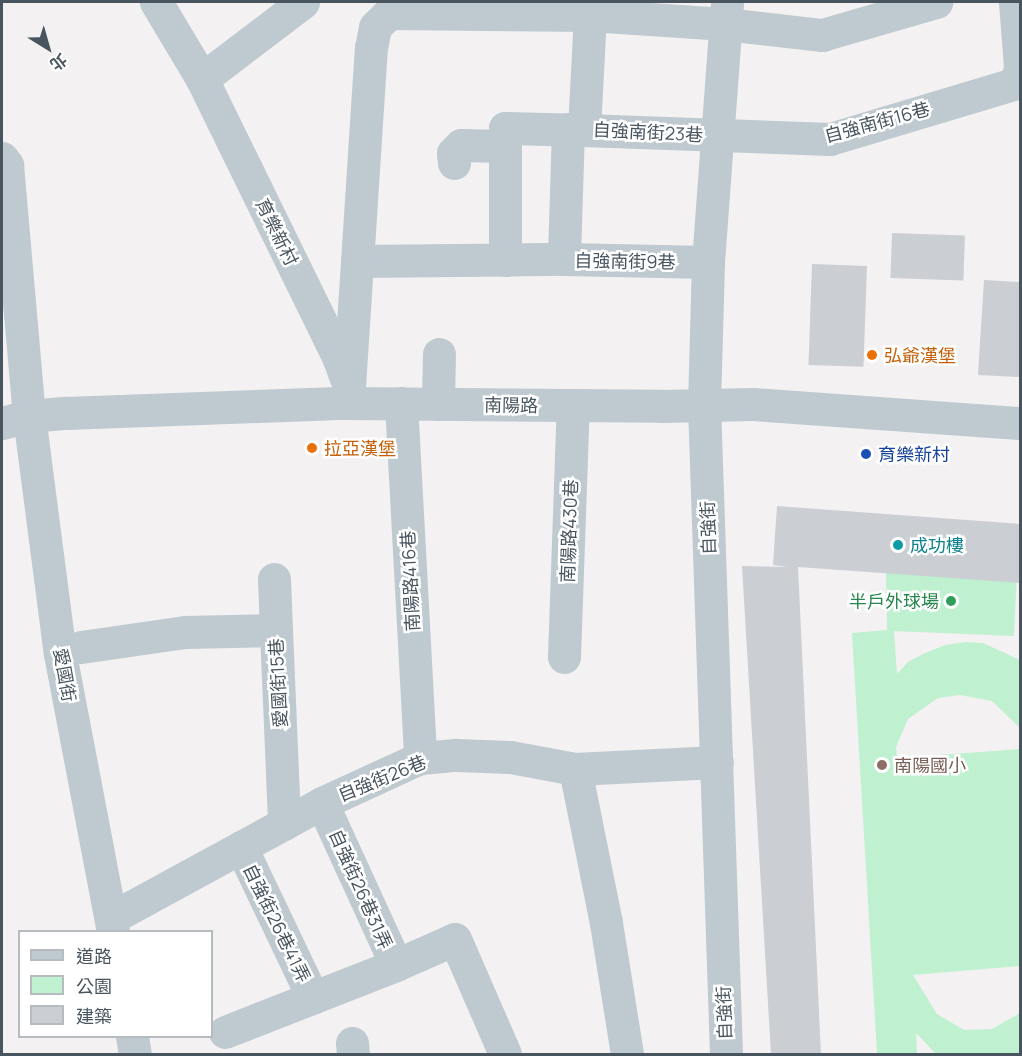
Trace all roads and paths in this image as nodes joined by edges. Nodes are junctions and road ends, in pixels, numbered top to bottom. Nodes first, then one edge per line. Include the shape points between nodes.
1 (156, 2) edge
2 (303, 2) edge
3 (936, 2) edge
4 (1015, 2) edge
5 (398, 7) edge
6 (726, 13) edge
7 (590, 15) junction
8 (1020, 66) edge
9 (202, 79) junction
10 (576, 129) junction
11 (718, 135) junction
12 (503, 146) junction
13 (2, 158) edge
14 (454, 163) dead end
15 (505, 260) junction
16 (564, 260) junction
17 (357, 261) junction
18 (708, 262) junction
19 (439, 354) dead end
20 (347, 394) junction
21 (401, 403) junction
22 (438, 404) junction
23 (573, 405) junction
24 (704, 405) junction
25 (15, 420) edge
26 (1020, 423) edge
27 (274, 579) dead end
28 (276, 630) junction
29 (81, 647) dead end
30 (564, 657) dead end
31 (420, 759) junction
32 (717, 762) junction
33 (575, 769) junction
34 (322, 803) junction
35 (284, 824) junction
36 (241, 848) junction
37 (112, 925) edge
38 (396, 965) junction
39 (313, 998) junction
40 (225, 1032) dead end
41 (132, 1038) edge
42 (135, 1054) edge
43 (505, 1054) edge
44 (627, 1054) edge
45 (726, 1054) edge

1 - 9 street, 育樂新村
2 - 9 street
3 - 6 street via 822,35
4 - 8 street
5 - 7 street
5 - 17 street via 375,27 371,48
6 - 7 street
6 - 11 street, 自強街
7 - 10 street, 自強南街23巷
8 - 11 street, 自強南街16巷 via 1017,83 830,139
9 - 20 street, 育樂新村 via 339,359
10 - 11 street, 自強南街23巷
10 - 12 street via 505,128
10 - 16 street, 自強南街9巷
11 - 18 street, 自強街
12 - 14 street via 461,145 453,153
12 - 15 street
13 - 25 street, 愛國街 via 7,165
15 - 16 street
15 - 17 street
16 - 18 street, 自強南街9巷
17 - 20 street
18 - 24 street, 自強街
19 - 22 street
20 - 21 street, 南陽路
20 - 25 street, 南陽路
21 - 22 street, 南陽路
21 - 31 street, 南陽路416巷
22 - 23 street, 南陽路
23 - 24 street, 南陽路
23 - 30 street, 南陽路430巷
24 - 26 street, 南陽路 via 753,404
24 - 32 street, 自強街
25 - 37 street, 愛國街
27 - 28 street
28 - 29 street, 愛國街15巷 via 185,632
28 - 35 street, 愛國街15巷
31 - 33 street, 自強街26巷 via 456,755 510,757
31 - 34 street, 自強街26巷
32 - 33 street, 自強街26巷
32 - 45 street, 自強街
33 - 44 street
34 - 35 street, 自強街26巷
34 - 38 street, 自強街26巷31弄
35 - 36 street, 自強街26巷
36 - 37 street, 自強街26巷
36 - 39 street, 自強街26巷41弄
38 - 39 street, 自強街26巷41弄
38 - 43 street, 自強街26巷31弄 via 455,939
39 - 40 street, 自強街26巷41弄
41 - 42 street

